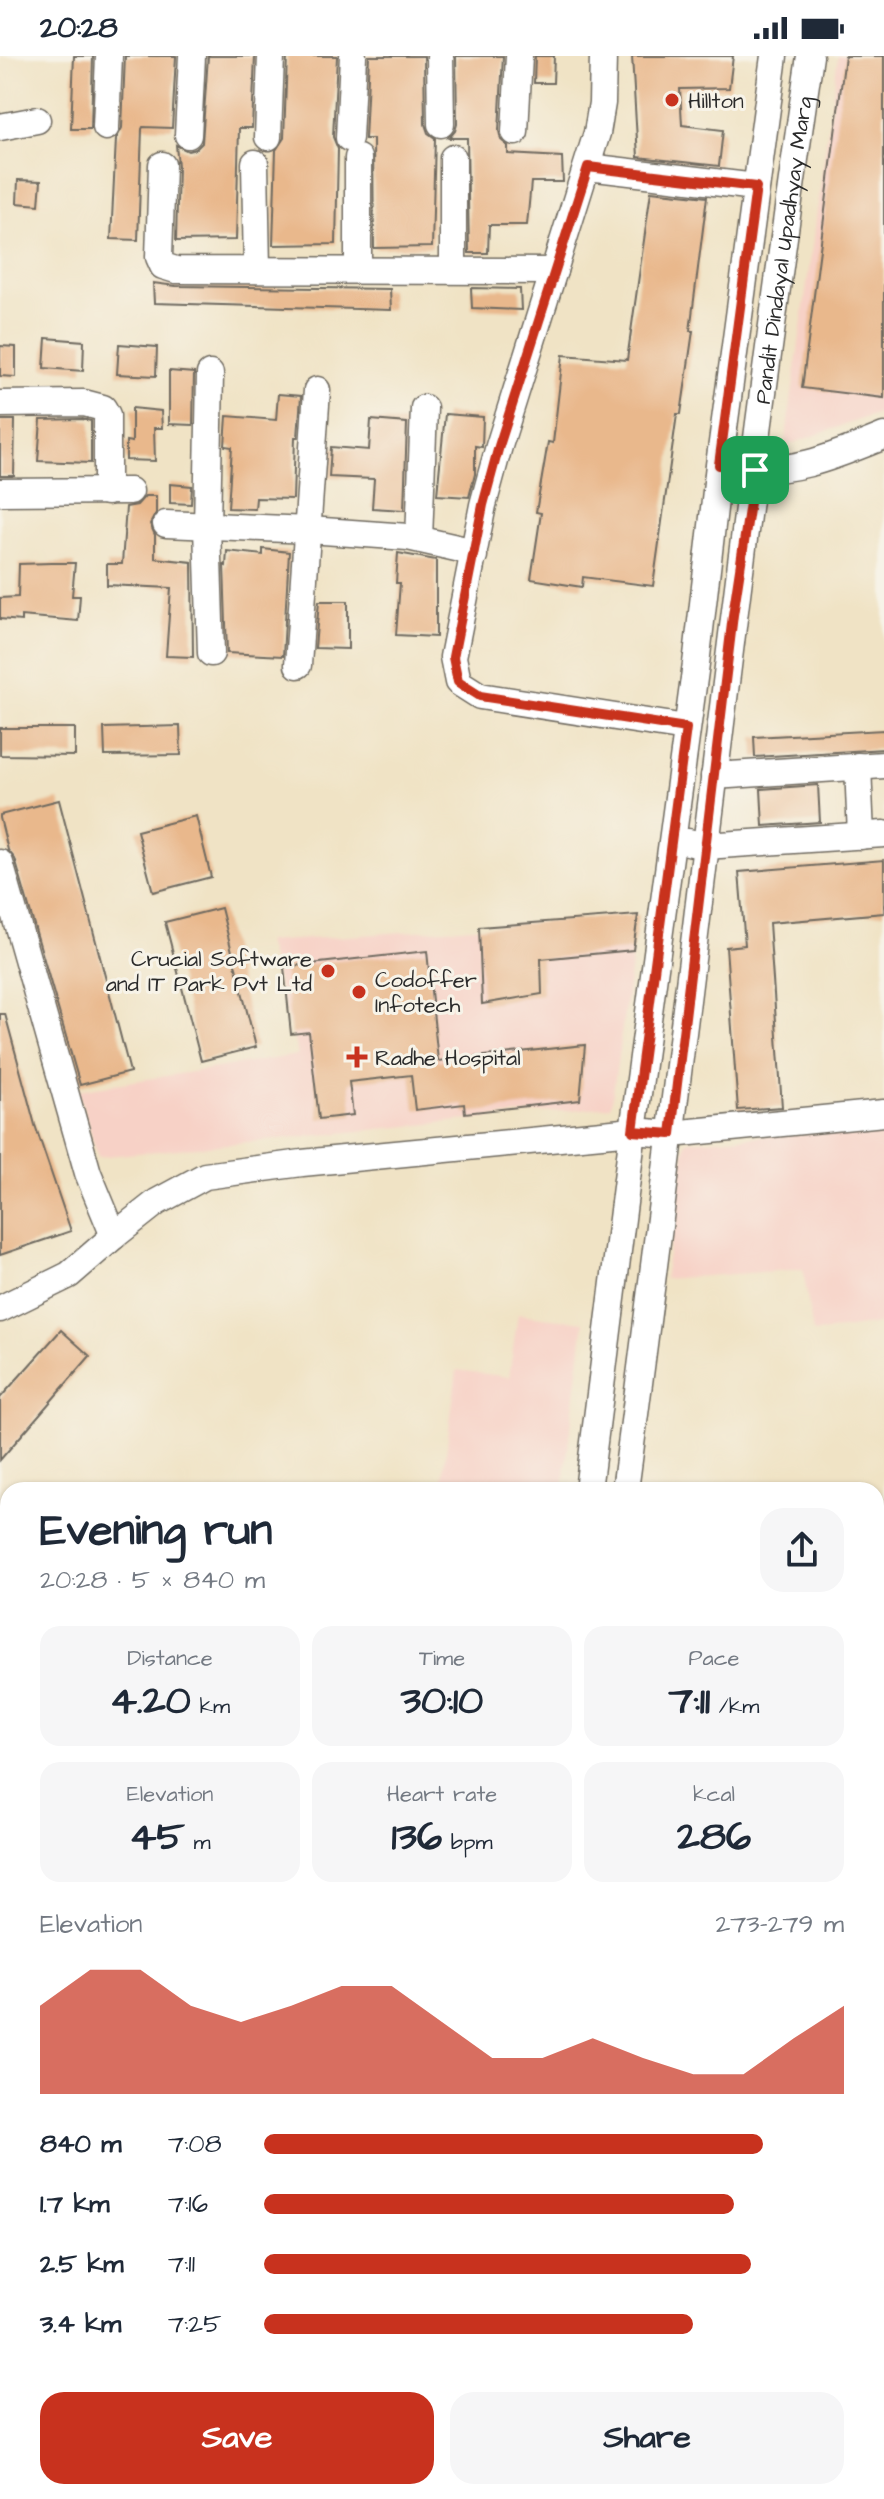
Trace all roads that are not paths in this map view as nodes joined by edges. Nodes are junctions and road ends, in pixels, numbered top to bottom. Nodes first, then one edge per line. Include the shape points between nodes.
1 (109, 56) edge
2 (192, 56) edge
3 (271, 56) edge
4 (353, 56) edge
5 (440, 56) edge
6 (519, 56) edge
7 (603, 56) edge
8 (774, 56) edge
9 (810, 56) edge
10 (37, 120) dead end
11 (441, 124) dead end
12 (0, 127) edge
13 (106, 127) dead end
14 (515, 132) dead end
15 (188, 135) dead end
16 (268, 137) dead end
17 (453, 158) dead end
18 (255, 163) dead end
19 (162, 165) dead end
20 (588, 167) junction
21 (756, 187) junction
22 (257, 270) junction
23 (358, 270) junction
24 (453, 270) junction
25 (554, 271) junction
26 (210, 374) dead end
27 (317, 390) dead end
28 (0, 404) edge
29 (424, 408) dead end
30 (884, 436) edge
31 (719, 465) junction
32 (755, 470) junction
33 (0, 492) edge
34 (166, 524) dead end
35 (207, 527) junction
36 (309, 530) junction
37 (419, 539) junction
38 (474, 556) junction
39 (211, 653) dead end
40 (298, 665) dead end
41 (686, 728) junction
42 (871, 765) edge
43 (714, 776) junction
44 (873, 835) edge
45 (671, 839) junction
46 (705, 846) junction
47 (0, 863) edge
48 (884, 1113) edge
49 (633, 1131) junction
50 (671, 1134) junction
51 (114, 1236) junction
52 (0, 1309) edge
53 (589, 1482) edge
54 (626, 1482) edge

1 - 13 street
2 - 15 street
3 - 16 street
4 - 23 street
5 - 11 street
6 - 14 street
7 - 20 street via 602,103
8 - 21 street, Pandit Dindayal Upadhyay Marg
9 - 32 street, Pandit Dindayal Upadhyay Marg
10 - 12 street
17 - 24 street
18 - 22 street
19 - 22 street via 163,266
20 - 21 street
20 - 25 street
21 - 31 street, Pandit Dindayal Upadhyay Marg
22 - 23 street
23 - 24 street
24 - 25 street
25 - 38 street via 499,446
26 - 35 street
27 - 36 street
28 - 33 street via 84,403 103,408 119,492
29 - 37 street
30 - 32 street via 827,459
31 - 32 street
31 - 41 street, Pandit Dindayal Upadhyay Marg
32 - 43 street, Pandit Dindayal Upadhyay Marg
34 - 35 street
35 - 36 street
35 - 39 street
36 - 37 street
36 - 40 street
37 - 38 street
38 - 41 street via 453,657 458,682 480,696
41 - 45 street, Pandit Dindayal Upadhyay Marg
42 - 43 street
42 - 44 street
43 - 46 street, Pandit Dindayal Upadhyay Marg
44 - 46 street
45 - 46 street
45 - 49 street, Pandit Dindayal Upadhyay Marg
46 - 50 street, Pandit Dindayal Upadhyay Marg
47 - 51 street via 88,1173
48 - 50 street
49 - 50 street
49 - 51 street via 205,1176 157,1202
49 - 53 street, Pandit Dindayal Upadhyay Marg
50 - 54 street, Pandit Dindayal Upadhyay Marg
51 - 52 street via 69,1275

